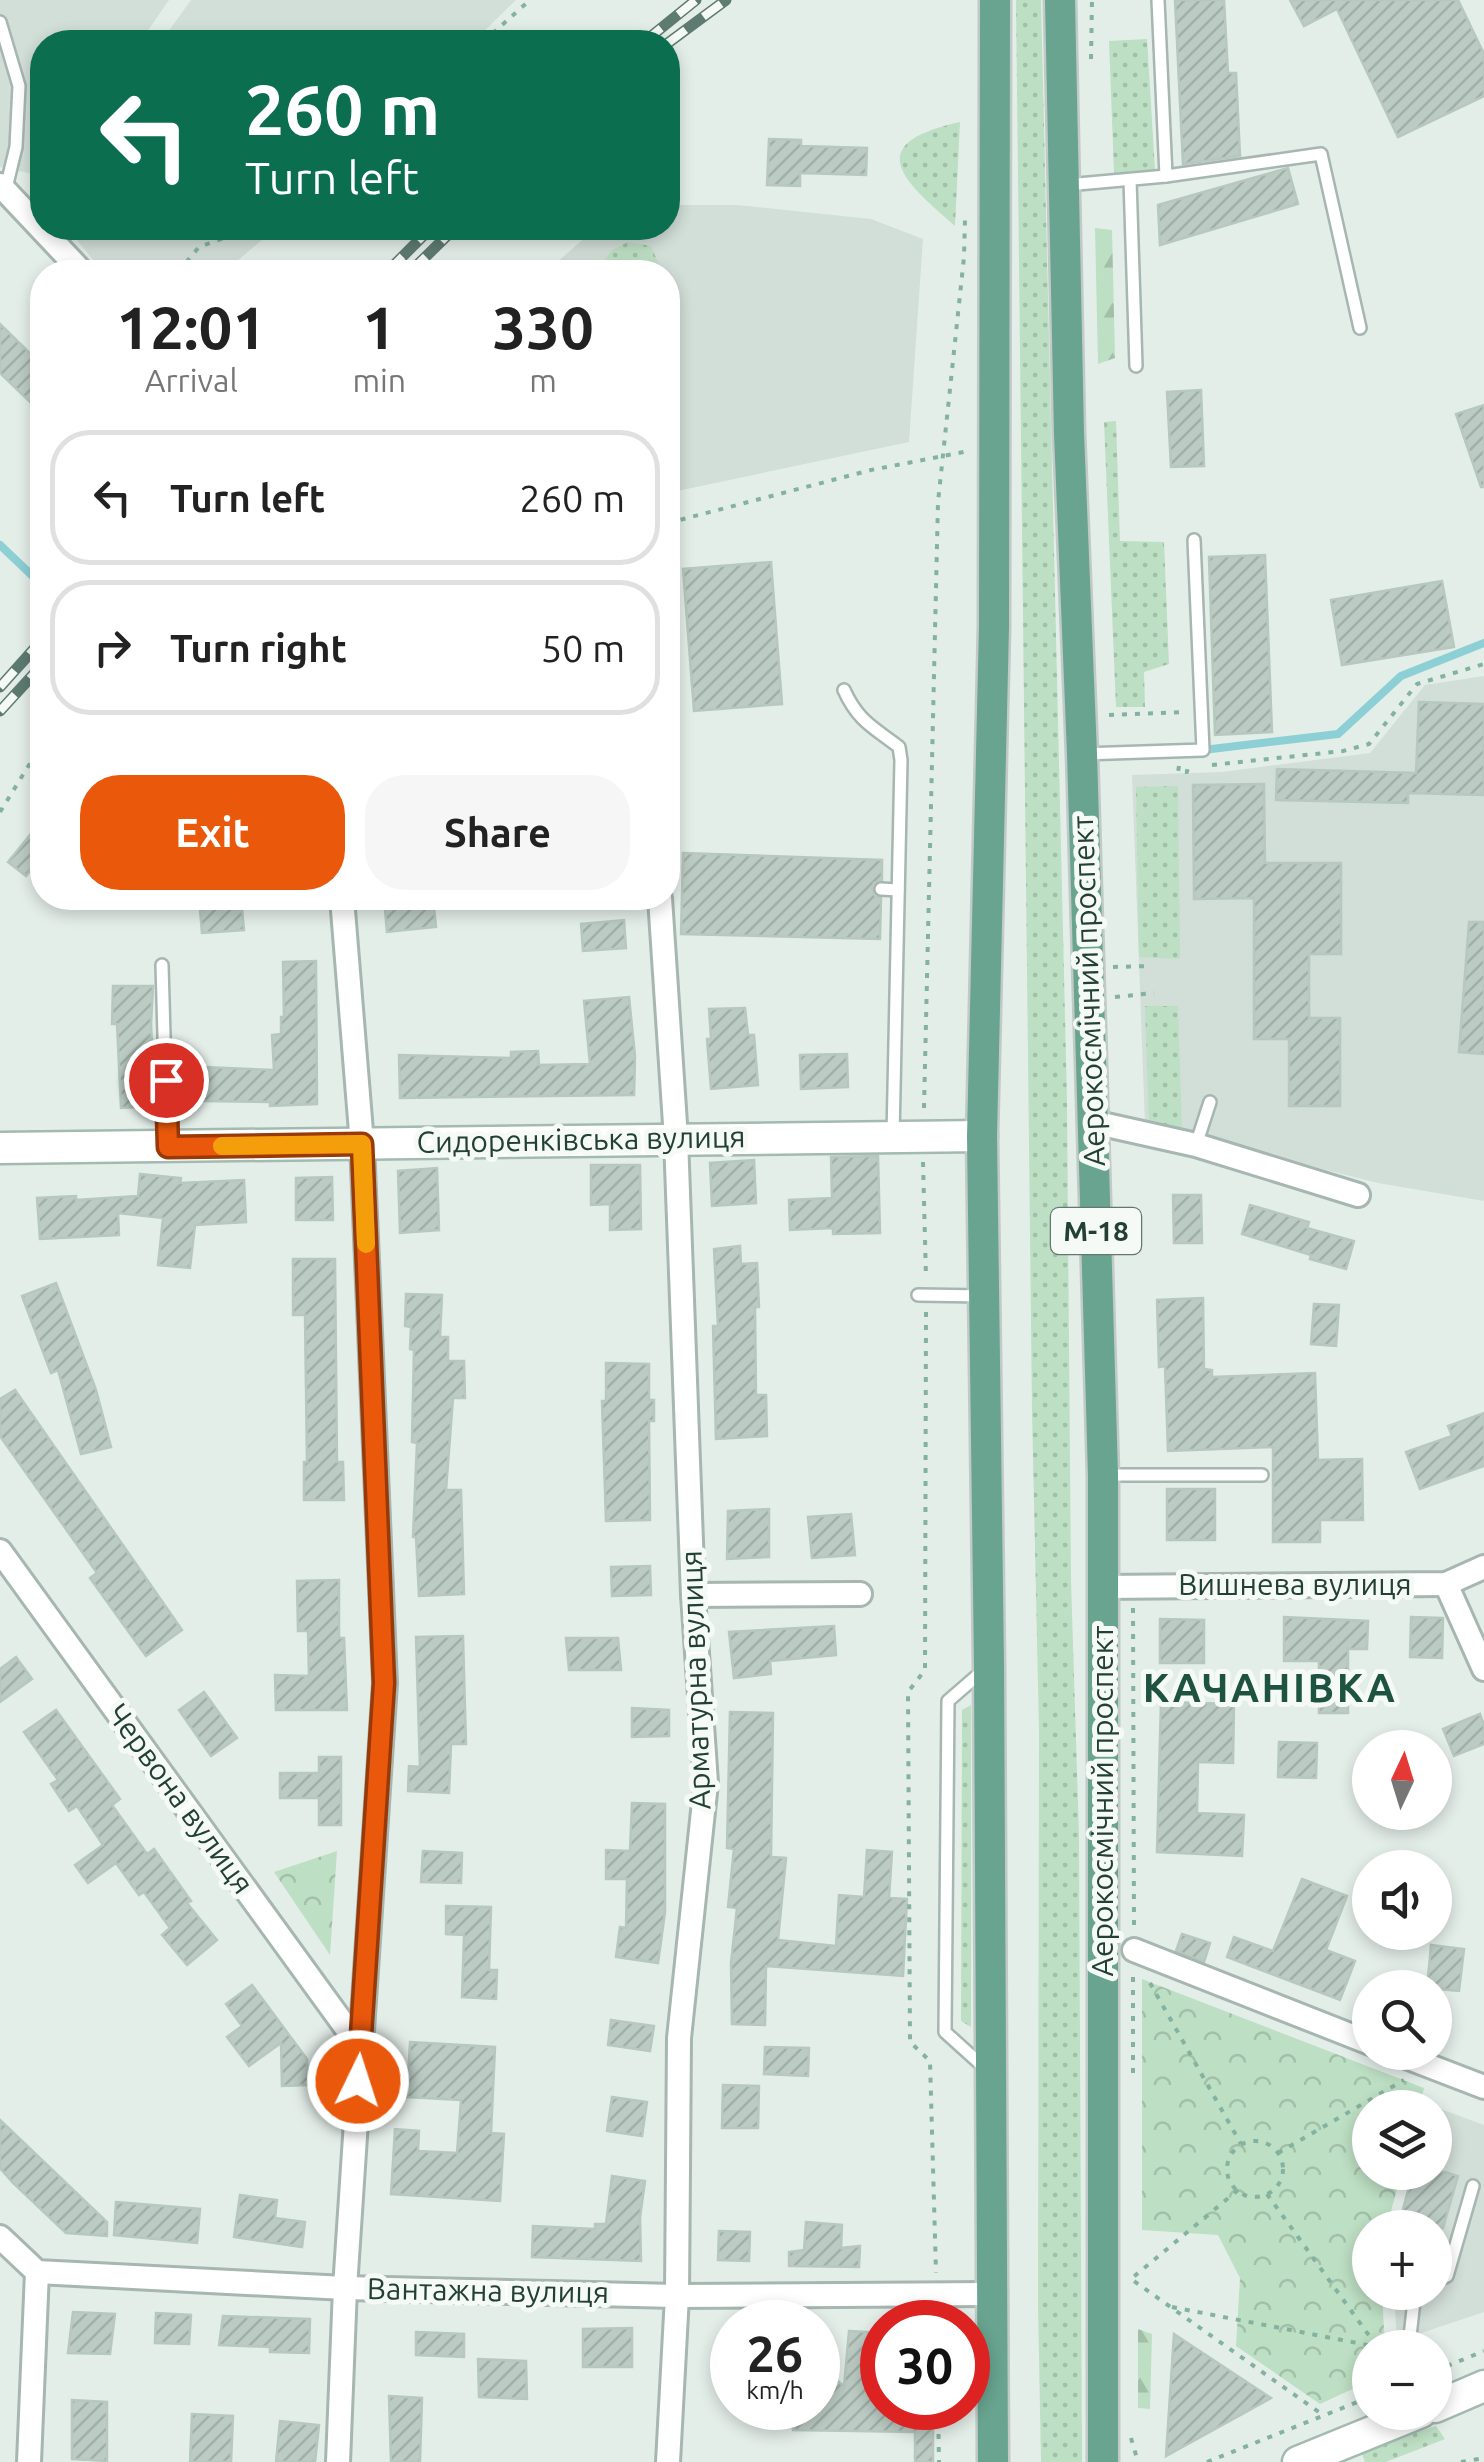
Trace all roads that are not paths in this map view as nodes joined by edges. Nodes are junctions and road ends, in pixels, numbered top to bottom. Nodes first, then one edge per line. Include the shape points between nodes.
1 (995, 0) edge
2 (1060, 0) edge
3 (1158, 0) edge
4 (0, 22) edge
5 (1166, 176) junction
6 (1130, 180) junction
7 (3, 186) edge
8 (1063, 186) junction
9 (30, 215) edge
10 (53, 240) edge
11 (71, 260) edge
12 (1360, 328) dead end
13 (1136, 366) dead end
14 (1194, 540) dead end
15 (844, 690) dead end
16 (1082, 754) junction
17 (882, 889) dead end
18 (898, 890) junction
19 (343, 910) edge
20 (661, 910) edge
21 (162, 965) dead end
22 (1210, 1102) dead end
23 (1093, 1122) junction
24 (893, 1136) junction
25 (982, 1136) junction
26 (676, 1139) junction
27 (362, 1144) junction
28 (1196, 1145) junction
29 (168, 1147) junction
30 (0, 1148) edge
31 (1358, 1195) dead end
32 (918, 1295) dead end
33 (985, 1296) junction
34 (1102, 1475) junction
35 (1262, 1475) dead end
36 (0, 1551) edge
37 (1484, 1567) edge
38 (1446, 1584) junction
39 (1102, 1587) junction
40 (860, 1594) dead end
41 (693, 1595) junction
42 (989, 1665) junction
43 (1484, 1669) edge
44 (1134, 1950) road end
45 (1352, 2036) edge
46 (360, 2047) junction
47 (1438, 2070) edge
48 (988, 2072) junction
49 (1484, 2088) edge
50 (1472, 2186) dead end
51 (0, 2237) edge
52 (1452, 2258) edge
53 (37, 2272) junction
54 (345, 2288) junction
55 (990, 2294) junction
56 (678, 2296) junction
57 (1483, 2388) edge
58 (1452, 2398) edge
59 (1385, 2430) edge
60 (1339, 2454) edge
61 (28, 2462) edge
62 (338, 2462) edge
63 (668, 2462) edge
64 (992, 2462) edge
65 (1103, 2462) edge
66 (1298, 2462) edge

1 - 25 main road via 994,627
2 - 8 main road, Аерокосмічний проспект / М-18
3 - 5 lane
4 - 7 lane via 19,86 16,147
5 - 6 lane
5 - 12 lane via 1321,154
6 - 8 lane
6 - 13 lane
7 - 9 street
8 - 16 main road, Аерокосмічний проспект / М-18
10 - 11 street
14 - 16 lane via 1203,750
15 - 18 lane via 868,726 899,747
16 - 23 main road, Аерокосмічний проспект / М-18
17 - 18 lane
18 - 24 lane
19 - 27 street
20 - 26 street, Арматурна вулиця
21 - 29 lane
22 - 28 lane
23 - 28 street
23 - 34 main road, Аерокосмічний проспект / М-18
24 - 25 main road, Сидоренківська вулиця
24 - 26 main road, Сидоренківська вулиця
25 - 33 main road
26 - 27 main road, Сидоренківська вулиця
26 - 41 street, Арматурна вулиця
27 - 29 main road, Сидоренківська вулиця
27 - 46 street via 384,1683
28 - 31 street
29 - 30 main road, Сидоренківська вулиця
32 - 33 lane
33 - 42 main road
34 - 35 lane
34 - 39 main road, Аерокосмічний проспект / М-18
36 - 46 street, Червона вулиця
37 - 38 street, Вишнева вулиця
38 - 39 street, Вишнева вулиця
38 - 43 street
39 - 65 main road, Аерокосмічний проспект / М-18
40 - 41 street
41 - 56 street, Арматурна вулиця via 706,1783 679,2038
42 - 48 main road
42 - 48 lane via 948,1701 945,2012 945,2032
44 - 45 street
46 - 54 street
47 - 49 street
48 - 55 main road
50 - 52 lane
51 - 53 street
53 - 54 street, Вантажна вулиця
53 - 61 street
54 - 56 street, Вантажна вулиця
54 - 62 street
55 - 56 street, Вантажна вулиця
55 - 64 main road
56 - 63 street, Арматурна вулиця
57 - 58 main road
59 - 60 main road
60 - 66 main road

